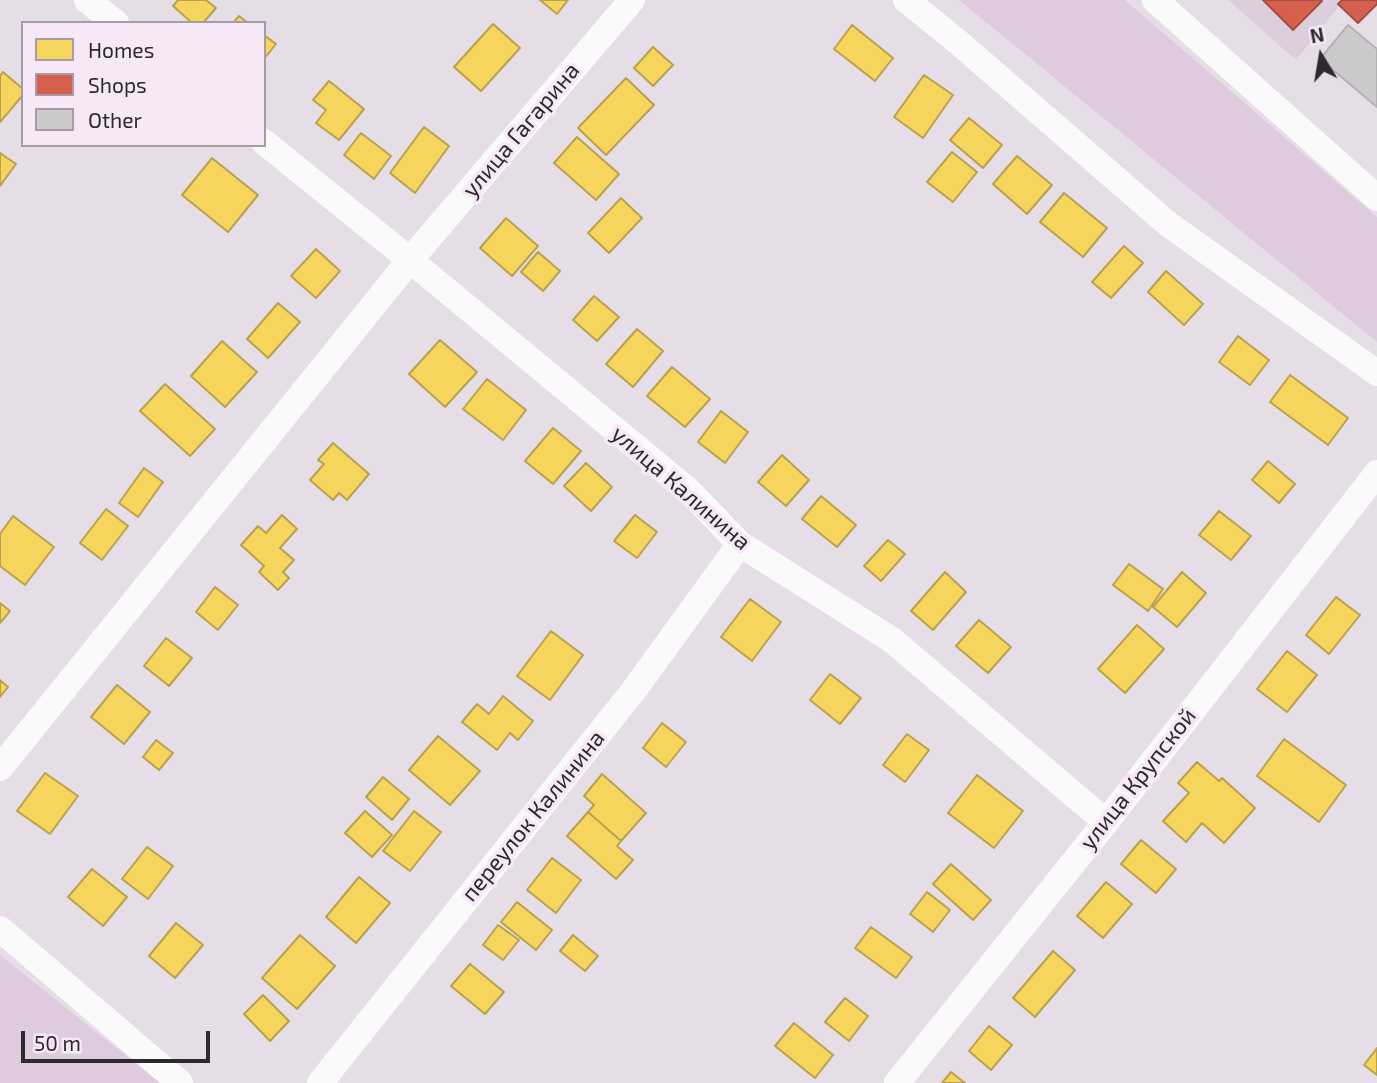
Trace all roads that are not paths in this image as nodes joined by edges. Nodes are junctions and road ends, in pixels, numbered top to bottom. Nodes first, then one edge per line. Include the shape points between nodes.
1 (87, 0) edge
2 (632, 0) edge
3 (906, 0) edge
4 (1155, 0) edge
5 (113, 21) edge
6 (266, 144) edge
7 (1377, 198) edge
8 (410, 260) junction
9 (1377, 373) edge
10 (1377, 473) edge
11 (740, 544) junction
12 (0, 768) edge
13 (1106, 821) junction
14 (0, 929) edge
15 (180, 1083) edge
16 (320, 1083) edge
17 (897, 1083) edge

1 - 5 street
2 - 8 street, улица Гагарина
3 - 9 street via 1168,224
4 - 7 street
6 - 8 street, улица Калинина
8 - 11 street, улица Калинина via 688,490
8 - 12 street, улица Гагарина
10 - 13 street, улица Крупской
11 - 13 street, улица Калинина via 891,640
11 - 16 street, переулок Калинина via 634,690
13 - 17 street, улица Крупской
14 - 15 street

